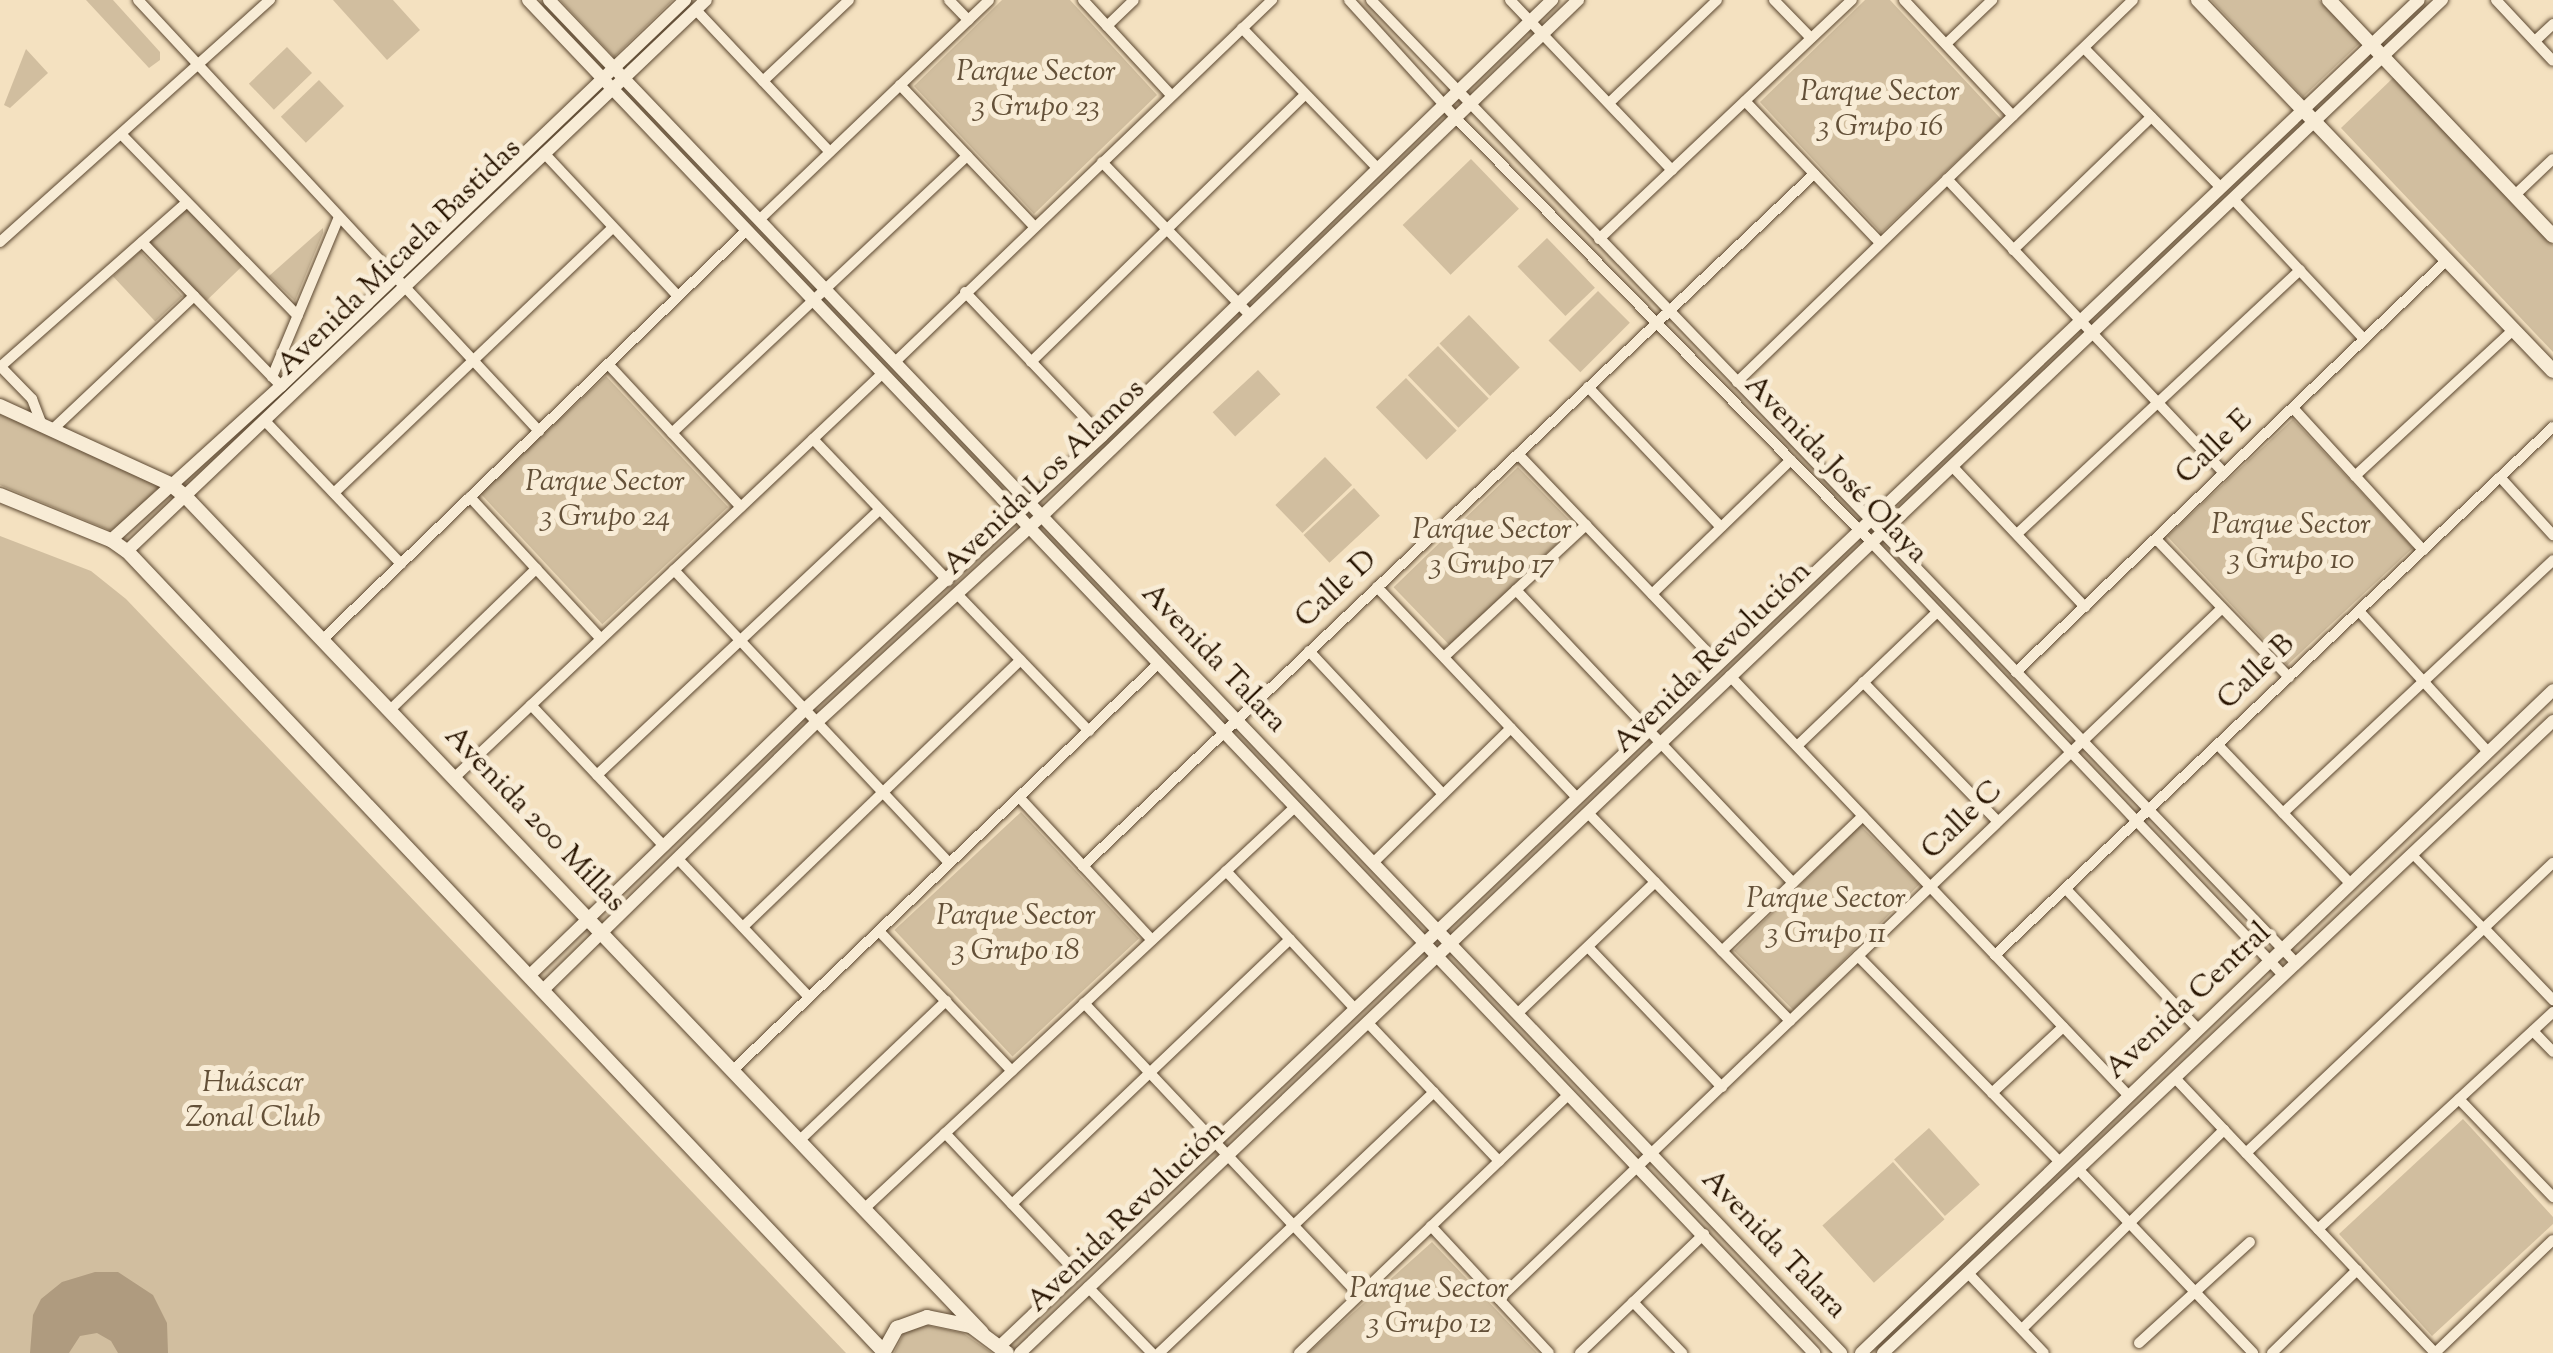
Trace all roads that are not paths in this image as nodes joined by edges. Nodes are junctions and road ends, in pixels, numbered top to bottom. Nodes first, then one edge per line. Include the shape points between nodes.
1 (138, 0) edge
2 (270, 0) edge
3 (528, 0) edge
4 (549, 0) edge
5 (849, 0) edge
6 (949, 0) edge
7 (988, 0) edge
8 (1082, 0) edge
9 (1134, 0) edge
10 (1272, 0) edge
11 (1349, 0) edge
12 (1371, 0) edge
13 (1510, 0) edge
14 (1552, 0) edge
15 (1578, 0) edge
16 (1717, 0) edge
17 (1774, 0) edge
18 (1852, 0) edge
19 (1904, 0) edge
20 (1992, 0) edge
21 (2134, 0) edge
22 (2198, 0) edge
23 (2329, 0) edge
24 (2419, 0) edge
25 (2442, 0) edge
26 (2496, 0) edge
27 (691, 2) edge
28 (968, 20) junction
29 (1530, 21) junction
30 (2553, 24) edge
31 (1107, 26) junction
32 (1242, 28) junction
33 (1542, 34) junction
34 (1811, 38) junction
35 (2534, 41) junction
36 (1946, 44) junction
37 (2372, 45) junction
38 (2084, 48) junction
39 (2383, 57) junction
40 (2553, 60) edge
41 (199, 65) junction
42 (614, 78) junction
43 (763, 81) junction
44 (900, 84) junction
45 (1456, 91) junction
46 (1172, 95) junction
47 (1305, 95) junction
48 (1745, 102) junction
49 (1443, 104) junction
50 (1609, 104) junction
51 (1470, 105) junction
52 (2013, 116) junction
53 (2309, 116) junction
54 (2152, 117) junction
55 (1456, 118) junction
56 (122, 136) junction
57 (830, 152) junction
58 (544, 153) junction
59 (967, 156) junction
60 (2553, 158) edge
61 (1102, 162) junction
62 (1378, 169) junction
63 (1672, 170) junction
64 (1814, 174) junction
65 (1947, 179) junction
66 (2220, 188) junction
67 (2515, 195) junction
68 (2233, 199) junction
69 (187, 202) junction
70 (340, 216) junction
71 (758, 220) junction
72 (1034, 226) junction
73 (613, 227) junction
74 (1168, 229) junction
75 (747, 230) junction
76 (2553, 236) edge
77 (1599, 239) junction
78 (0, 242) edge
79 (142, 242) junction
80 (1880, 244) junction
81 (2013, 250) junction
82 (2448, 260) junction
83 (2300, 270) junction
84 (400, 282) junction
85 (824, 288) junction
86 (965, 292) junction
87 (194, 296) junction
88 (678, 296) junction
89 (813, 300) junction
90 (1239, 303) junction
91 (1669, 311) junction
92 (1250, 315) junction
93 (298, 316) junction
94 (2080, 322) junction
95 (1656, 323) junction
96 (2513, 330) junction
97 (2092, 334) junction
98 (2364, 339) junction
99 (473, 360) junction
100 (895, 362) junction
101 (1032, 362) junction
102 (608, 364) junction
103 (0, 367) edge
104 (2553, 371) edge
105 (883, 373) junction
106 (277, 382) junction
107 (1736, 382) junction
108 (1588, 387) junction
109 (2158, 404) junction
110 (0, 406) edge
111 (2292, 408) junction
112 (266, 422) junction
113 (47, 426) junction
114 (2553, 427) edge
115 (538, 431) junction
116 (672, 433) junction
117 (1102, 436) junction
118 (813, 439) junction
119 (1518, 454) junction
120 (1791, 460) junction
121 (1952, 466) junction
122 (2224, 473) junction
123 (2355, 476) junction
124 (2500, 478) junction
125 (170, 484) junction
126 (334, 493) junction
127 (0, 495) edge
128 (186, 497) junction
129 (470, 497) junction
130 (1030, 502) junction
131 (740, 508) junction
132 (879, 510) junction
133 (1042, 516) junction
134 (1015, 518) junction
135 (1864, 524) junction
136 (1586, 525) junction
137 (1722, 527) junction
138 (1028, 530) junction
139 (2017, 534) junction
140 (1876, 536) junction
141 (2553, 536) edge
142 (2156, 539) junction
143 (111, 540) junction
144 (2423, 550) junction
145 (128, 551) junction
146 (2553, 560) edge
147 (401, 564) junction
148 (536, 568) junction
149 (674, 570) junction
150 (948, 581) junction
151 (1377, 587) junction
152 (1516, 590) junction
153 (1652, 594) junction
154 (958, 595) junction
155 (2085, 606) junction
156 (2222, 608) junction
157 (2359, 611) junction
158 (1937, 612) junction
159 (324, 638) junction
160 (601, 639) junction
161 (740, 640) junction
162 (1309, 651) junction
163 (1444, 657) junction
164 (1020, 660) junction
165 (1718, 663) junction
166 (1157, 665) junction
167 (2016, 672) junction
168 (1730, 676) junction
169 (2289, 677) junction
170 (2423, 681) junction
171 (1863, 682) junction
172 (2553, 690) edge
173 (531, 705) junction
174 (391, 709) junction
175 (805, 710) junction
176 (1236, 720) junction
177 (2553, 721) edge
178 (817, 722) junction
179 (1511, 728) junction
180 (1089, 730) junction
181 (1647, 730) junction
182 (1222, 734) junction
183 (2083, 741) junction
184 (1658, 745) junction
185 (2218, 745) junction
186 (1797, 746) junction
187 (2488, 752) junction
188 (2069, 754) junction
189 (597, 775) junction
190 (454, 777) junction
191 (883, 792) junction
192 (1443, 794) junction
193 (1018, 797) junction
194 (1578, 798) junction
195 (1294, 808) junction
196 (2149, 810) junction
197 (1588, 812) junction
198 (2283, 813) junction
199 (1863, 816) junction
200 (1998, 822) junction
201 (2136, 822) junction
202 (664, 846) junction
203 (2412, 854) junction
204 (678, 859) junction
205 (950, 863) junction
206 (1373, 863) junction
207 (2553, 863) edge
208 (1083, 866) junction
209 (1226, 871) junction
210 (1655, 882) junction
211 (1793, 883) junction
212 (2350, 883) junction
213 (1930, 887) junction
214 (2066, 889) junction
215 (589, 919) junction
216 (744, 927) junction
217 (2484, 928) junction
218 (879, 931) junction
219 (602, 932) junction
220 (1438, 932) junction
221 (1152, 940) junction
222 (1290, 940) junction
223 (1425, 944) junction
224 (1451, 944) junction
225 (1588, 947) junction
226 (2282, 948) junction
227 (1722, 950) junction
228 (1995, 955) junction
229 (1858, 956) junction
230 (1437, 957) junction
231 (2270, 961) junction
232 (2296, 964) junction
233 (530, 975) junction
234 (2283, 976) junction
235 (544, 989) junction
236 (810, 997) junction
237 (2553, 1000) edge
238 (946, 1001) junction
239 (1084, 1004) junction
240 (1355, 1009) junction
241 (2553, 1012) edge
242 (1518, 1014) junction
243 (1790, 1021) junction
244 (1368, 1022) junction
245 (2063, 1026) junction
246 (2197, 1028) junction
247 (2532, 1031) junction
248 (2553, 1052) edge
249 (732, 1071) junction
250 (1012, 1071) junction
251 (1150, 1074) junction
252 (2174, 1078) junction
253 (1722, 1087) junction
254 (1434, 1092) junction
255 (1992, 1093) junction
256 (2127, 1094) junction
257 (1568, 1095) junction
258 (2459, 1099) junction
259 (2224, 1130) junction
260 (945, 1134) junction
261 (800, 1140) junction
262 (1214, 1142) junction
263 (2246, 1153) junction
264 (1652, 1154) junction
265 (1227, 1156) junction
266 (2058, 1160) junction
267 (1499, 1161) junction
268 (1638, 1167) junction
269 (2078, 1169) junction
270 (2553, 1197) edge
271 (1012, 1204) junction
272 (866, 1208) junction
273 (2130, 1223) junction
274 (1294, 1226) junction
275 (1431, 1226) junction
276 (2318, 1229) junction
277 (1704, 1234) junction
278 (2553, 1240) edge
279 (2250, 1242) dead end
280 (2357, 1270) junction
281 (1077, 1273) junction
282 (1968, 1273) junction
283 (1088, 1287) junction
284 (2195, 1292) junction
285 (1358, 1295) junction
286 (1499, 1299) junction
287 (1633, 1302) junction
288 (2022, 1330) junction
289 (982, 1333) junction
290 (2140, 1343) dead end
291 (1004, 1349) edge
292 (882, 1351) edge
293 (2037, 1351) edge
294 (1020, 1353) edge
295 (1156, 1353) edge
296 (1298, 1353) edge
297 (1549, 1353) edge
298 (1580, 1353) edge
299 (1682, 1353) edge
300 (1814, 1353) edge
301 (1841, 1353) edge
302 (1861, 1353) edge
303 (1882, 1353) edge
304 (2252, 1353) edge
305 (2272, 1353) edge
306 (2435, 1353) edge

1 - 41 street
2 - 41 street
3 - 42 street, Avenida Talara
4 - 42 street, Avenida Talara
5 - 43 street
6 - 28 street
7 - 28 street
8 - 31 street
9 - 31 street
10 - 32 street
11 - 49 street, Avenida José Olaya
12 - 45 street, Avenida José Olaya
13 - 29 street
14 - 29 street, Avenida Los Alamos
15 - 33 street, Avenida Los Alamos
16 - 50 street
17 - 34 street
18 - 34 street
19 - 36 street
20 - 36 street
21 - 38 street
22 - 53 main road
23 - 37 main road
24 - 37 street, Avenida Revolución
25 - 39 street, Avenida Revolución
26 - 35 street
27 - 42 street, Avenida Micaela Bastidas
27 - 43 street
28 - 44 street
29 - 33 street
29 - 45 street, Avenida Los Alamos
30 - 35 street
31 - 46 street
32 - 46 street
32 - 47 street
33 - 50 street
33 - 51 street, Avenida Los Alamos
34 - 48 street
35 - 40 street
36 - 52 street
37 - 39 main road
37 - 53 street, Avenida Revolución
38 - 52 street
38 - 54 street
39 - 53 street, Avenida Revolución
39 - 67 main road
41 - 56 street
41 - 70 street
42 - 58 street, Avenida Micaela Bastidas
42 - 71 street, Avenida Talara
42 - 75 street, Avenida Talara
42 - 84 street, Avenida Micaela Bastidas
43 - 57 street
44 - 57 street
44 - 59 street
45 - 49 street, Avenida Los Alamos
45 - 51 street, Avenida José Olaya
46 - 61 street
47 - 62 street
47 - 74 street
48 - 63 street
48 - 64 street
49 - 55 street, Avenida José Olaya
49 - 62 street, Avenida Los Alamos
50 - 63 street
51 - 55 street, Avenida Los Alamos
51 - 77 street, Avenida José Olaya
52 - 65 street
53 - 66 street, Avenida Revolución
53 - 68 street, Avenida Revolución
53 - 82 main road
54 - 66 street
54 - 81 street
55 - 92 street, Avenida Los Alamos
55 - 95 street, Avenida José Olaya
56 - 69 street
56 - 78 street
57 - 71 street
58 - 73 street
58 - 84 street, Avenida Micaela Bastidas
59 - 72 street
59 - 85 street
60 - 67 street
61 - 72 street
61 - 74 street
62 - 90 street, Avenida Los Alamos
63 - 77 street
64 - 80 street
64 - 91 street
65 - 80 street
65 - 81 street
66 - 94 street, Avenida Revolución
67 - 76 main road
68 - 83 street
68 - 97 street, Avenida Revolución
69 - 79 street
69 - 93 street
70 - 84 street
70 - 93 street
71 - 85 street, Avenida Talara
72 - 86 street
73 - 88 street
73 - 99 street
74 - 90 street
74 - 101 street
75 - 88 street
75 - 89 street, Avenida Talara
77 - 91 street, Avenida José Olaya
79 - 87 street
79 - 103 street
80 - 107 street
81 - 94 street
82 - 96 main road
82 - 98 street, Calle E
83 - 98 street
83 - 109 street
84 - 99 street
84 - 106 street, Avenida Micaela Bastidas
84 - 112 street, Avenida Micaela Bastidas
85 - 89 street
85 - 100 street, Avenida Talara
86 - 100 street
86 - 101 street
87 - 106 street
87 - 113 street
88 - 102 street
89 - 105 street, Avenida Talara
89 - 116 street
90 - 92 street
90 - 117 street, Avenida Los Alamos
91 - 95 street, Calle D
91 - 107 street, Avenida José Olaya
92 - 133 street, Avenida Los Alamos
93 - 106 street
94 - 97 street
94 - 135 street, Avenida Revolución
95 - 108 street, Calle D
95 - 120 street, Avenida José Olaya
96 - 104 main road
96 - 123 street
97 - 109 street
97 - 121 street, Avenida Revolución
98 - 111 street, Calle E
99 - 115 street
99 - 126 street
100 - 130 street, Avenida Talara
101 - 117 street
102 - 115 street
102 - 116 street
103 - 113 street via 32,399
105 - 118 street
105 - 134 street, Avenida Talara
106 - 125 street, Avenida Micaela Bastidas
107 - 135 street, Avenida José Olaya
108 - 119 street, Calle D
108 - 137 street
109 - 122 street
109 - 139 street
110 - 113 main road, Avenida 200 Millas
111 - 122 street, Calle E
111 - 123 street
112 - 126 street
112 - 128 street, Avenida Micaela Bastidas
113 - 125 main road, Avenida 200 Millas
114 - 124 street, Calle B
115 - 129 street
116 - 131 street
117 - 130 street, Avenida Los Alamos
118 - 131 street
118 - 132 street
119 - 136 street
119 - 151 street, Calle D
120 - 135 street, Avenida José Olaya
120 - 137 street
121 - 139 street
121 - 140 street, Avenida Revolución
122 - 142 street, Calle E
123 - 144 street
124 - 141 street
124 - 144 street, Calle B
125 - 128 main road, Avenida 200 Millas
125 - 143 street, Avenida Micaela Bastidas
126 - 147 street
127 - 143 main road
128 - 145 street, Avenida Micaela Bastidas
128 - 159 main road, Avenida 200 Millas
129 - 147 street
129 - 148 street
130 - 133 street, Avenida Talara
130 - 134 street, Avenida Los Alamos
131 - 149 street
132 - 150 street
132 - 161 street
133 - 138 street, Avenida Los Alamos
133 - 176 street, Avenida Talara
134 - 138 street, Avenida Talara
134 - 150 street, Avenida Los Alamos
135 - 140 street, Avenida José Olaya
135 - 165 street, Avenida Revolución
136 - 152 street
136 - 153 street
137 - 153 street
138 - 154 street, Avenida Los Alamos
138 - 166 street, Avenida Talara
139 - 155 street
140 - 158 street, Avenida José Olaya
140 - 167 street, Avenida José Olaya
140 - 168 street, Avenida Revolución
142 - 155 street, Calle E
142 - 156 street
143 - 145 main road
144 - 157 street, Calle B
145 - 233 main road
146 - 170 street
147 - 159 street
148 - 160 street
148 - 174 street
149 - 160 street
149 - 161 street
150 - 175 street, Avenida Los Alamos
151 - 162 street, Calle D
151 - 163 street
152 - 163 street
152 - 181 street
153 - 165 street
154 - 164 street
154 - 178 street, Avenida Los Alamos
155 - 167 street, Calle E
156 - 169 street
156 - 183 street, Calle C
157 - 169 street, Calle B
157 - 170 street
158 - 171 street
158 - 188 street, Avenida José Olaya
159 - 174 main road, Avenida 200 Millas
160 - 173 street
161 - 175 street
161 - 189 street
162 - 176 street, Calle D
162 - 192 street
163 - 179 street
164 - 180 street
164 - 191 street
165 - 181 street, Avenida Revolución
166 - 180 street
166 - 182 street, Avenida Talara
167 - 183 street, Avenida José Olaya
168 - 184 street, Avenida Revolución
168 - 186 street
169 - 185 street, Calle B
170 - 187 street
170 - 198 street
171 - 186 street
171 - 200 street
172 - 187 street, Avenida Central
173 - 189 street
173 - 190 street
174 - 190 main road, Avenida 200 Millas
175 - 178 street
175 - 202 street, Avenida Los Alamos
176 - 182 street, Calle D
176 - 206 street, Avenida Talara
177 - 203 street, Avenida Central
178 - 191 street
178 - 204 street, Avenida Los Alamos
179 - 192 street
179 - 194 street
180 - 193 street
181 - 184 street
181 - 194 street, Avenida Revolución
182 - 195 street, Avenida Talara
182 - 208 street, Calle D
183 - 188 street, Calle C
183 - 196 street, Avenida José Olaya
184 - 197 street, Avenida Revolución
184 - 211 street
185 - 196 street, Calle B
185 - 198 street
186 - 199 street
187 - 212 street, Avenida Central
188 - 200 street, Calle C
188 - 201 street, Avenida José Olaya
189 - 202 street
190 - 215 main road, Avenida 200 Millas
191 - 205 street
191 - 216 street
192 - 206 street
193 - 205 street
193 - 208 street
194 - 220 street, Avenida Revolución
195 - 209 street
195 - 223 street, Avenida Talara
196 - 201 street, Calle B
196 - 226 street, Avenida José Olaya
197 - 210 street
197 - 224 street, Avenida Revolución
198 - 212 street
199 - 211 street
199 - 213 street
200 - 213 street, Calle C
201 - 214 street, Calle B
201 - 231 street, Avenida José Olaya
202 - 215 street, Avenida Los Alamos
203 - 217 street
203 - 232 street, Avenida Central
204 - 216 street
204 - 219 street, Avenida Los Alamos
205 - 218 street
206 - 220 street, Avenida Talara
207 - 217 street
208 - 221 street
209 - 221 street
209 - 222 street
210 - 225 street
210 - 227 street
211 - 227 street
212 - 226 street, Avenida Central
213 - 228 street
213 - 229 street, Calle C
214 - 228 street, Calle B
214 - 246 street
215 - 219 main road, Avenida 200 Millas
215 - 233 street, Avenida Los Alamos
216 - 236 street
217 - 237 street
217 - 263 street
218 - 236 street
218 - 238 street
219 - 235 street, Avenida Los Alamos
219 - 249 main road, Avenida 200 Millas
220 - 223 street, Avenida Revolución
220 - 224 street, Avenida Talara
221 - 239 street
222 - 240 street
222 - 251 street
223 - 230 street, Avenida Talara
223 - 240 street, Avenida Revolución
224 - 230 street, Avenida Revolución
224 - 242 street, Avenida Talara
225 - 242 street
225 - 253 street
226 - 231 street, Avenida Central
226 - 232 street, Avenida José Olaya
227 - 243 street
228 - 245 street
229 - 243 street, Calle C
229 - 255 street
230 - 244 street, Avenida Revolución
230 - 257 street, Avenida Talara
231 - 234 street, Avenida José Olaya
231 - 246 street, Avenida Central
232 - 234 street, Avenida Central
233 - 235 main road
234 - 252 street, Avenida Central
235 - 292 main road
236 - 249 street
238 - 250 street
238 - 261 street
239 - 250 street
239 - 251 street
240 - 262 street, Avenida Revolución
241 - 247 street
242 - 264 street, Avenida Talara
243 - 253 street, Calle C
244 - 254 street
244 - 265 street, Avenida Revolución
245 - 255 street
245 - 256 street
246 - 256 street, Avenida Central
247 - 248 street
247 - 258 street
249 - 261 main road, Avenida 200 Millas
250 - 260 street
251 - 262 street
251 - 271 street
252 - 259 street
252 - 269 street, Avenida Central
253 - 264 street, Calle C
254 - 267 street
254 - 274 street
255 - 266 street
256 - 266 street, Avenida Central
257 - 267 street
257 - 268 street, Avenida Talara
258 - 270 street
258 - 276 street
259 - 263 street
259 - 273 street
260 - 271 street
260 - 272 street
261 - 272 main road, Avenida 200 Millas
262 - 265 street
262 - 281 street, Avenida Revolución
263 - 276 street
264 - 268 street
264 - 301 street, Avenida Talara
265 - 274 street
265 - 283 street, Avenida Revolución
266 - 302 street, Avenida Central
267 - 275 street
268 - 277 street, Avenida Talara
268 - 286 street
269 - 273 street
269 - 282 street, Avenida Central
271 - 281 street
272 - 289 main road, Avenida 200 Millas
273 - 284 street
273 - 288 street
274 - 285 street
274 - 295 street
275 - 285 street
275 - 286 street
276 - 280 street
277 - 287 street
277 - 300 street, Avenida Talara
278 - 306 street
279 - 284 street
280 - 305 street
280 - 306 street
281 - 291 street, Avenida Revolución
282 - 288 street
282 - 303 street, Avenida Central
283 - 294 street, Avenida Revolución
283 - 295 street
284 - 290 street
284 - 304 street
285 - 296 street
286 - 297 street
287 - 298 street
287 - 299 street
288 - 293 street
289 - 291 main road
289 - 292 main road via 948,1318 915,1318 890,1334

